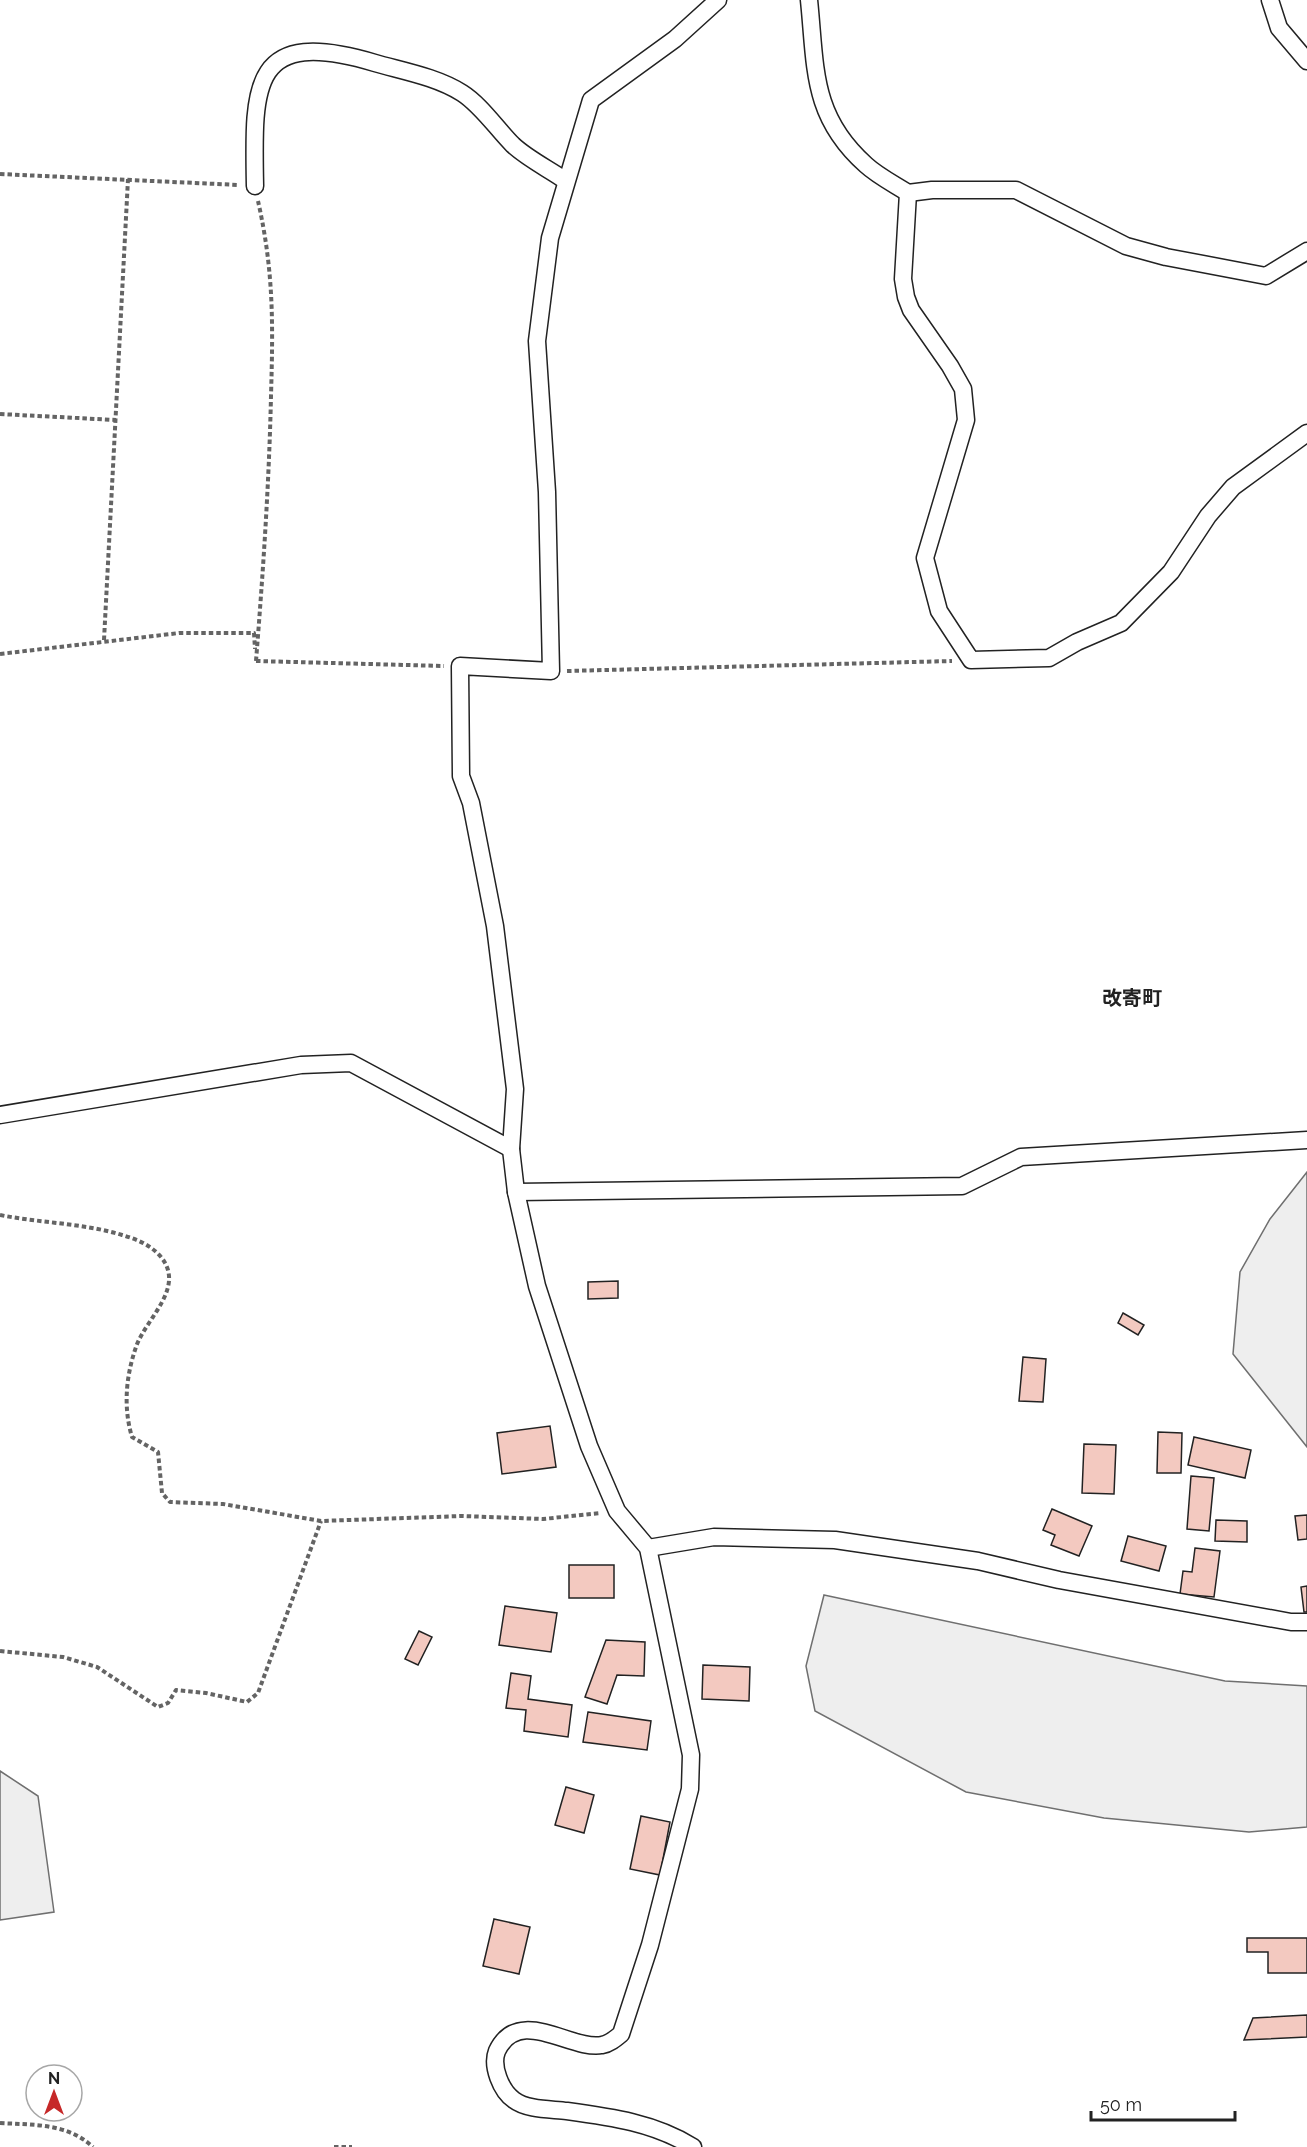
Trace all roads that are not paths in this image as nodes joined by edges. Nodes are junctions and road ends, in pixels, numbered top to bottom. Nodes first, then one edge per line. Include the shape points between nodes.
1 (718, 0) edge
2 (809, 0) edge
3 (1270, 0) edge
4 (1307, 62) edge
5 (566, 181) junction
6 (255, 186) road end
7 (908, 193) junction
8 (1307, 251) edge
9 (1307, 433) edge
10 (0, 1115) edge
11 (1307, 1140) edge
12 (512, 1149) junction
13 (516, 1192) junction
14 (648, 1548) junction
15 (1307, 1622) edge
16 (693, 2147) edge

1 - 5 street via 675,39 591,100
2 - 7 street via 819,91 828,120 867,167
3 - 4 street via 1279,28
5 - 6 street via 516,147 462,93 344,54 306,50 291,54 270,68 257,97
5 - 12 street via 550,238 537,341 547,492 551,671 460,666 461,776 471,803 495,926 515,1089
7 - 8 street via 1016,190 1126,246 1266,276
7 - 9 street via 903,279 906,297 963,389 966,420 926,558 939,611 971,660 1049,658 1121,623 1171,572 1208,516 1233,487
10 - 12 street via 301,1065 351,1063
11 - 13 street via 1022,1157 962,1186
12 - 13 street
13 - 14 street via 537,1286 589,1446 617,1511
14 - 15 street via 714,1537 835,1540 978,1561 1059,1580
14 - 16 street via 692,1770 632,2007 621,2034 604,2045 594,2046 544,2031 517,2033 502,2043 495,2061 507,2093 524,2105 639,2124 659,2129

